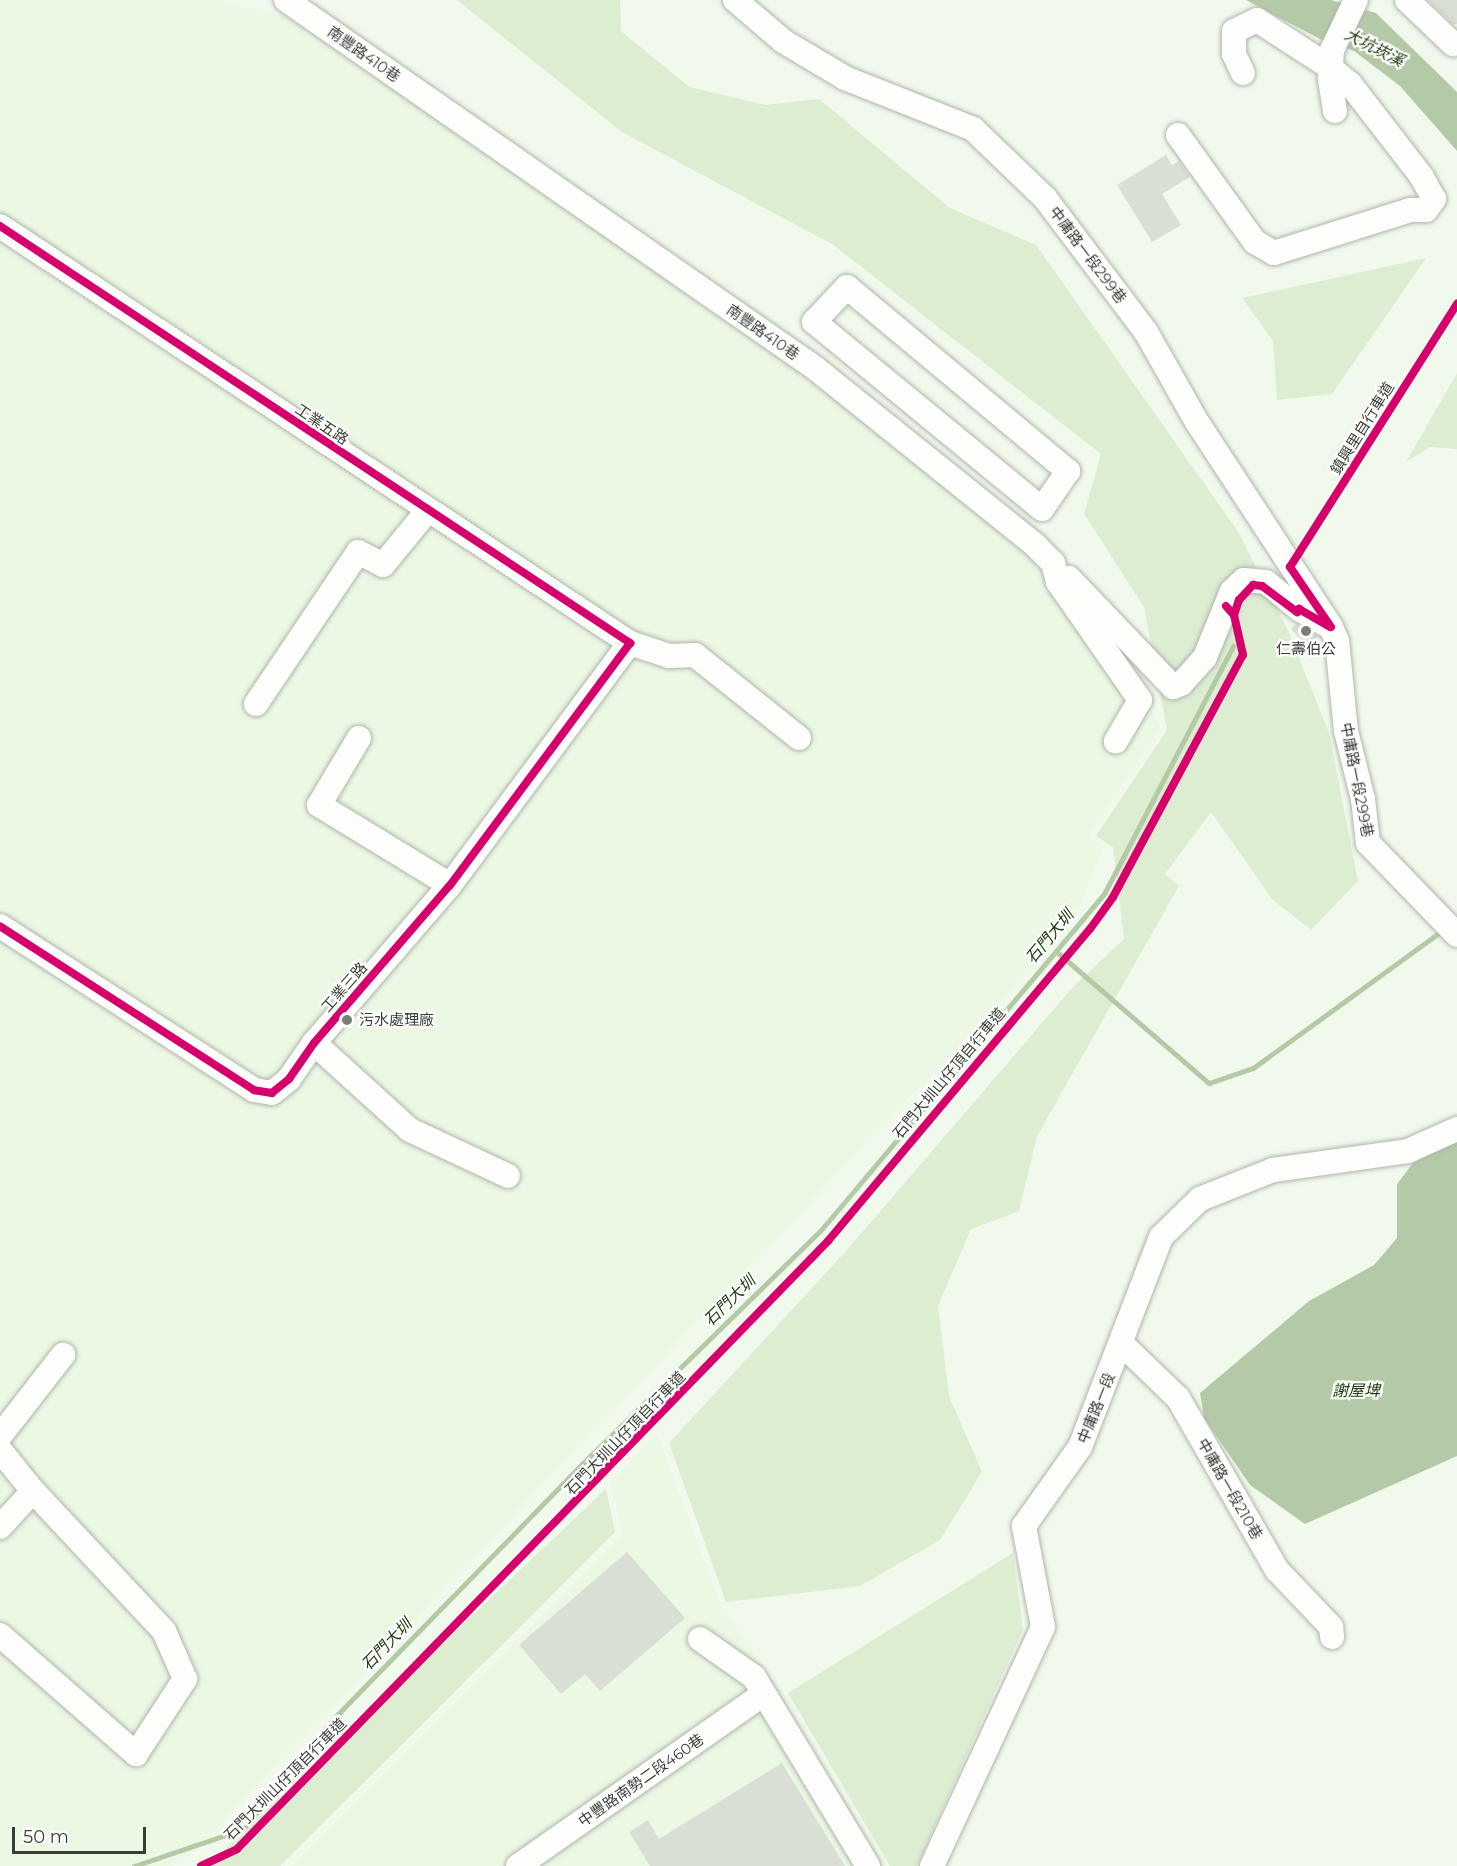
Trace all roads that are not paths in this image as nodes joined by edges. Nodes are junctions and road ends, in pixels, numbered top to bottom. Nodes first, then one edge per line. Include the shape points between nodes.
1 (285, 0) edge
2 (735, 0) edge
3 (1356, 0) edge
4 (1407, 0) edge
5 (1453, 44) dead end
6 (1332, 58) junction
7 (1244, 73) dead end
8 (1335, 111) dead end
9 (1178, 135) dead end
10 (0, 226) edge
11 (986, 464) junction
12 (965, 489) junction
13 (428, 510) junction
14 (1053, 563) junction
15 (1331, 627) junction
16 (630, 643) junction
17 (256, 704) dead end
18 (359, 738) dead end
19 (800, 738) dead end
20 (1116, 741) dead end
21 (450, 885) junction
22 (0, 926) edge
23 (1452, 929) edge
24 (314, 1043) junction
25 (1457, 1129) edge
26 (508, 1176) dead end
27 (1122, 1344) junction
28 (63, 1355) dead end
29 (0, 1436) edge
30 (0, 1450) edge
31 (33, 1491) junction
32 (0, 1527) edge
33 (0, 1635) edge
34 (1332, 1637) dead end
35 (700, 1639) dead end
36 (764, 1694) junction
37 (518, 1866) edge
38 (868, 1866) edge
39 (932, 1866) edge

1 - 12 street, 南豐路410巷 via 815,368
2 - 15 street, 中庸路一段299巷 via 783,41 845,78 973,129 1046,198 1146,332 1197,422
3 - 6 street
4 - 5 street
6 - 7 street via 1257,20 1234,31 1234,54
6 - 8 street
6 - 9 street via 1422,177 1434,199 1426,210 1410,210 1274,253 1255,242
10 - 13 street, 工業五路
11 - 11 street via 814,322 847,287 1068,471 1042,509
11 - 12 street
12 - 14 street, 南豐路410巷
13 - 16 street, 工業五路
13 - 17 street via 383,566 358,552
14 - 15 street via 1173,687 1181,684 1205,657 1232,591 1244,580 1266,582 1299,609
14 - 20 street, 南豐路410巷 via 1058,582 1140,700
15 - 23 street, 中庸路一段299巷 via 1337,640 1346,732 1363,799 1368,843
16 - 19 street, 工業五路 via 669,656 695,655
16 - 21 street, 工業三路
18 - 21 street via 319,805
21 - 24 street, 工業三路
22 - 24 street, 工業三路 via 254,1090 272,1092 280,1086
24 - 26 street via 410,1130
25 - 27 street, 中庸路一段 via 1408,1151 1273,1170 1200,1198 1161,1238
27 - 34 street, 中庸路一段210巷 via 1178,1398 1277,1570 1332,1627
27 - 39 street, 中庸路一段 via 1080,1447 1024,1526 1043,1627
28 - 29 street
30 - 31 street
31 - 32 street
31 - 33 street via 164,1631 185,1679 136,1754
35 - 36 street via 754,1677
36 - 37 street, 中豐路南勢二段460巷
36 - 38 street

